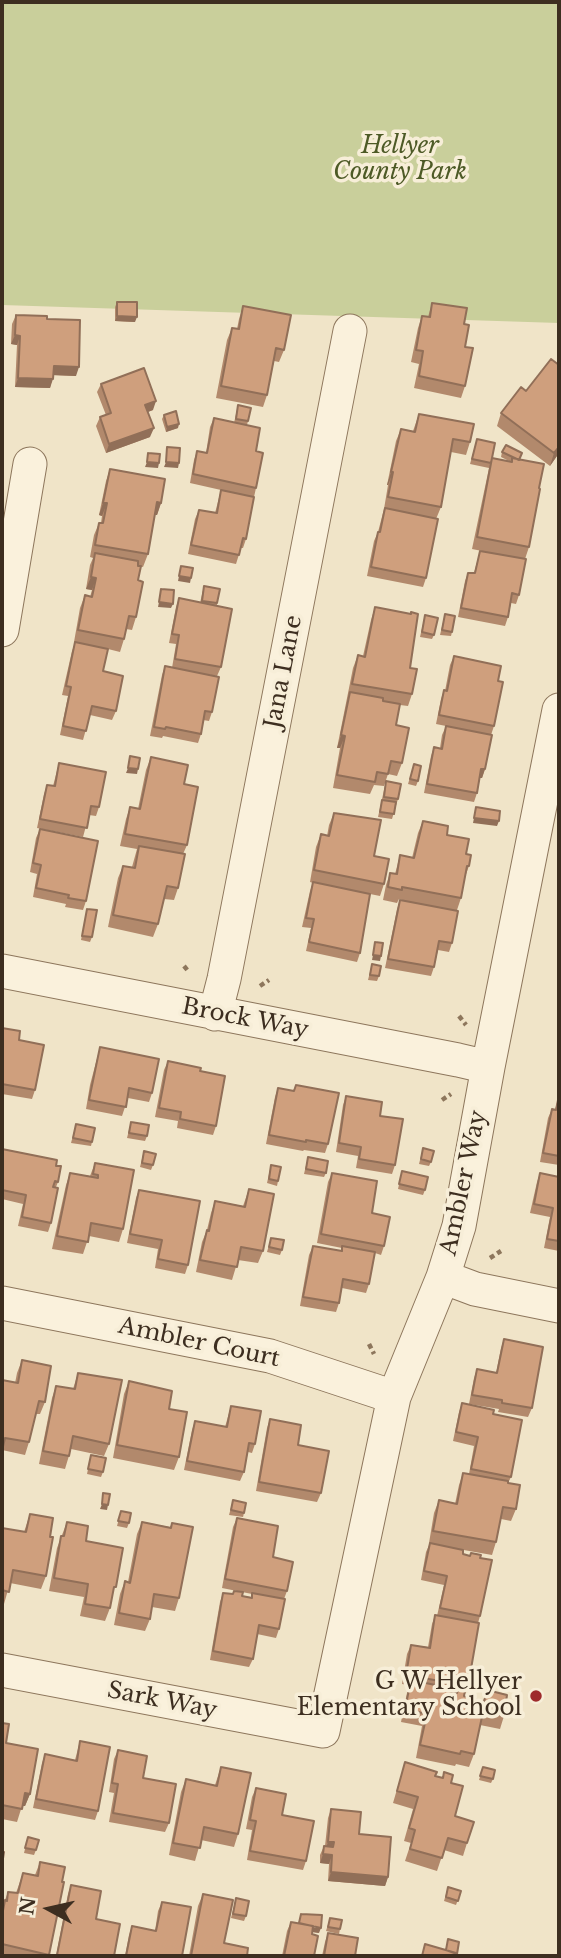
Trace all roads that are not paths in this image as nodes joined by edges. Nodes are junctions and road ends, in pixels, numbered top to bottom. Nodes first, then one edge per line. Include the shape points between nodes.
1 (350, 331) dead end
2 (30, 464) dead end
3 (2, 630) edge
4 (559, 710) edge
5 (2, 971) edge
6 (215, 1014) junction
7 (488, 1067) junction
8 (443, 1277) junction
9 (2, 1303) edge
10 (559, 1306) edge
11 (394, 1397) junction
12 (2, 1670) edge
13 (323, 1731) joint

1 - 6 street, Jana Lane
2 - 3 street
4 - 7 street, Ambler Way
5 - 6 street, Brock Way
6 - 7 street, Brock Way
7 - 8 street, Ambler Way via 459,1226
8 - 10 street via 475,1289
8 - 11 street, Ambler Way
9 - 11 street, Ambler Court via 270,1356
11 - 13 street, Ambler Way
12 - 13 street, Sark Way

